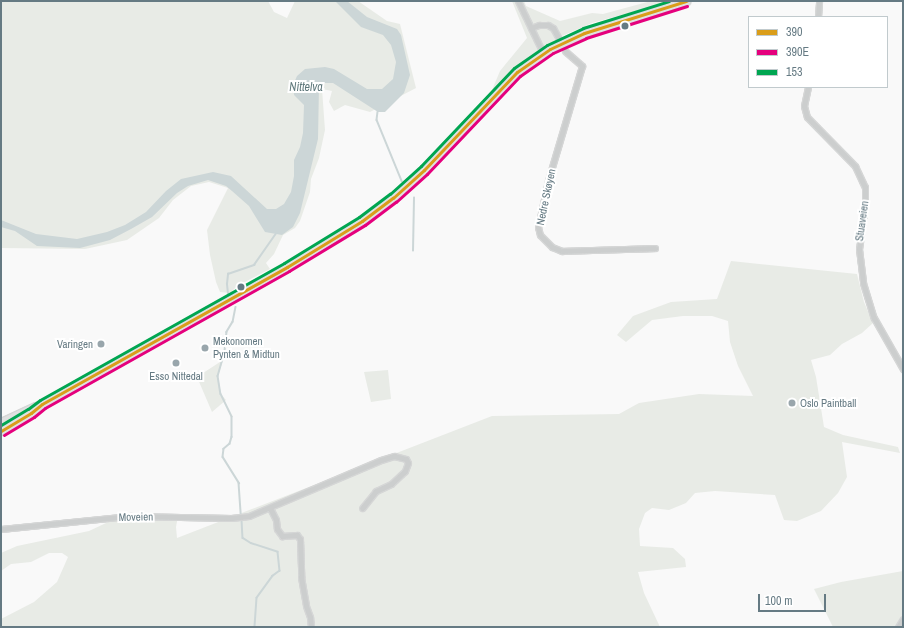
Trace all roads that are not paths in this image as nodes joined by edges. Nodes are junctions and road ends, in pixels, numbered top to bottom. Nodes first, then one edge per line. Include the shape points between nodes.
1 (518, 1) edge
2 (686, 1) edge
3 (819, 1) edge
4 (818, 16) edge
5 (530, 28) junction
6 (559, 39) dead end
7 (565, 51) dead end
8 (543, 54) junction
9 (808, 88) edge
10 (655, 248) dead end
11 (903, 369) edge
12 (42, 404) junction
13 (1, 422) edge
14 (1, 431) edge
15 (270, 508) junction
16 (362, 508) dead end
17 (1, 529) edge
18 (903, 619) edge
19 (311, 627) edge
20 (898, 627) edge

1 - 5 street
2 - 8 highway via 584,33
3 - 4 street
5 - 6 street via 548,25 553,28
5 - 8 street
7 - 10 street, Nedre Skøyen via 582,66 547,188 538,227 540,236 552,247 562,251
8 - 12 highway via 506,83 412,181 362,221 303,258
9 - 11 street, Stuaveien via 804,106 807,117 856,166 865,187 859,249 863,283 874,318
12 - 13 highway
12 - 14 highway
15 - 16 street, Moveien via 381,460 394,456 406,459 408,463 405,471 391,484 376,491
15 - 17 street, Moveien via 249,516 231,518 125,516
15 - 19 street via 282,536 296,535 300,539 301,577
18 - 20 street

